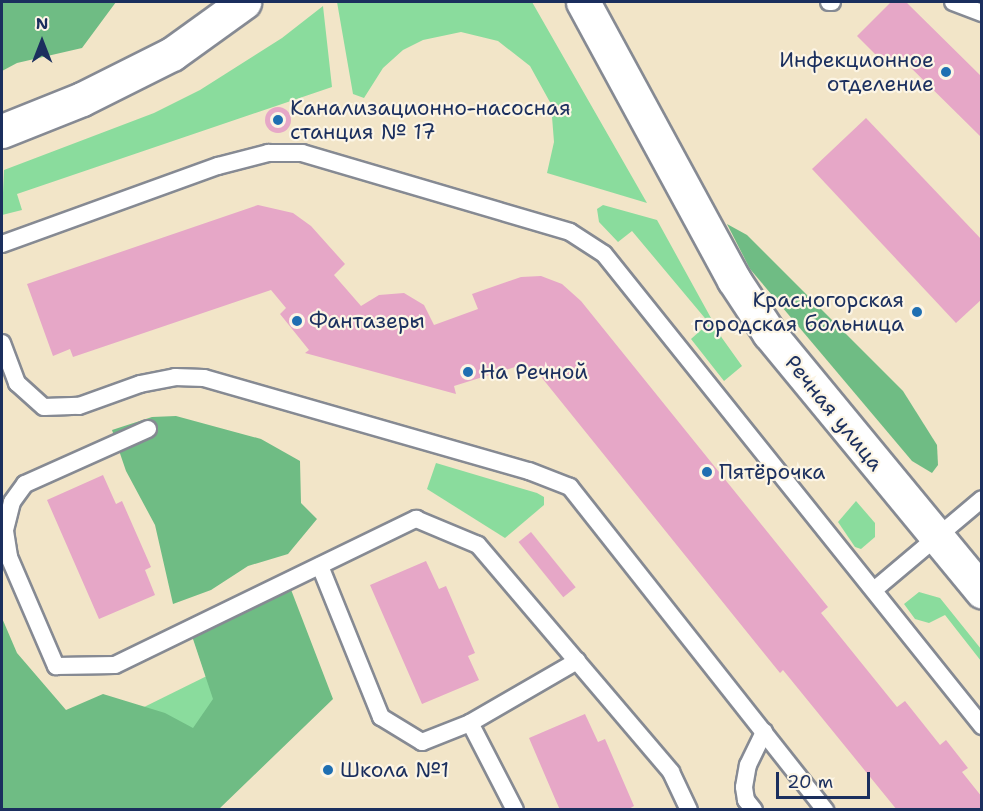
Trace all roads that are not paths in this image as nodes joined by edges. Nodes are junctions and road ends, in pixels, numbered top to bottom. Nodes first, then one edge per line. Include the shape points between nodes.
1 (244, 2) edge
2 (583, 2) edge
3 (953, 2) edge
4 (981, 12) edge
5 (2, 131) edge
6 (2, 244) edge
7 (2, 343) edge
8 (148, 429) dead end
9 (981, 499) edge
10 (937, 538) junction
11 (320, 566) junction
12 (874, 590) junction
13 (981, 591) edge
14 (577, 662) junction
15 (470, 723) junction
16 (981, 726) edge
17 (764, 732) junction
18 (515, 810) edge
19 (688, 810) edge
20 (754, 810) edge
21 (825, 810) edge

1 - 5 main road via 172,54 82,99
2 - 10 main road, Речная улица via 734,280 769,333
3 - 4 lane
6 - 12 lane via 218,166 268,153 302,153 570,232 604,254
7 - 17 lane via 17,383 44,407 79,406 140,384 175,377 204,378 530,471 570,487
8 - 11 lane via 25,484 12,502 5,531 9,557 56,666 114,665
9 - 10 lane
10 - 12 lane
10 - 13 main road, Речная улица
11 - 14 lane via 416,519 478,545
11 - 15 lane via 381,717 422,742
12 - 16 lane
14 - 15 lane
14 - 19 lane via 671,772
15 - 18 lane
17 - 20 lane via 748,765 744,788 746,800
17 - 21 lane

